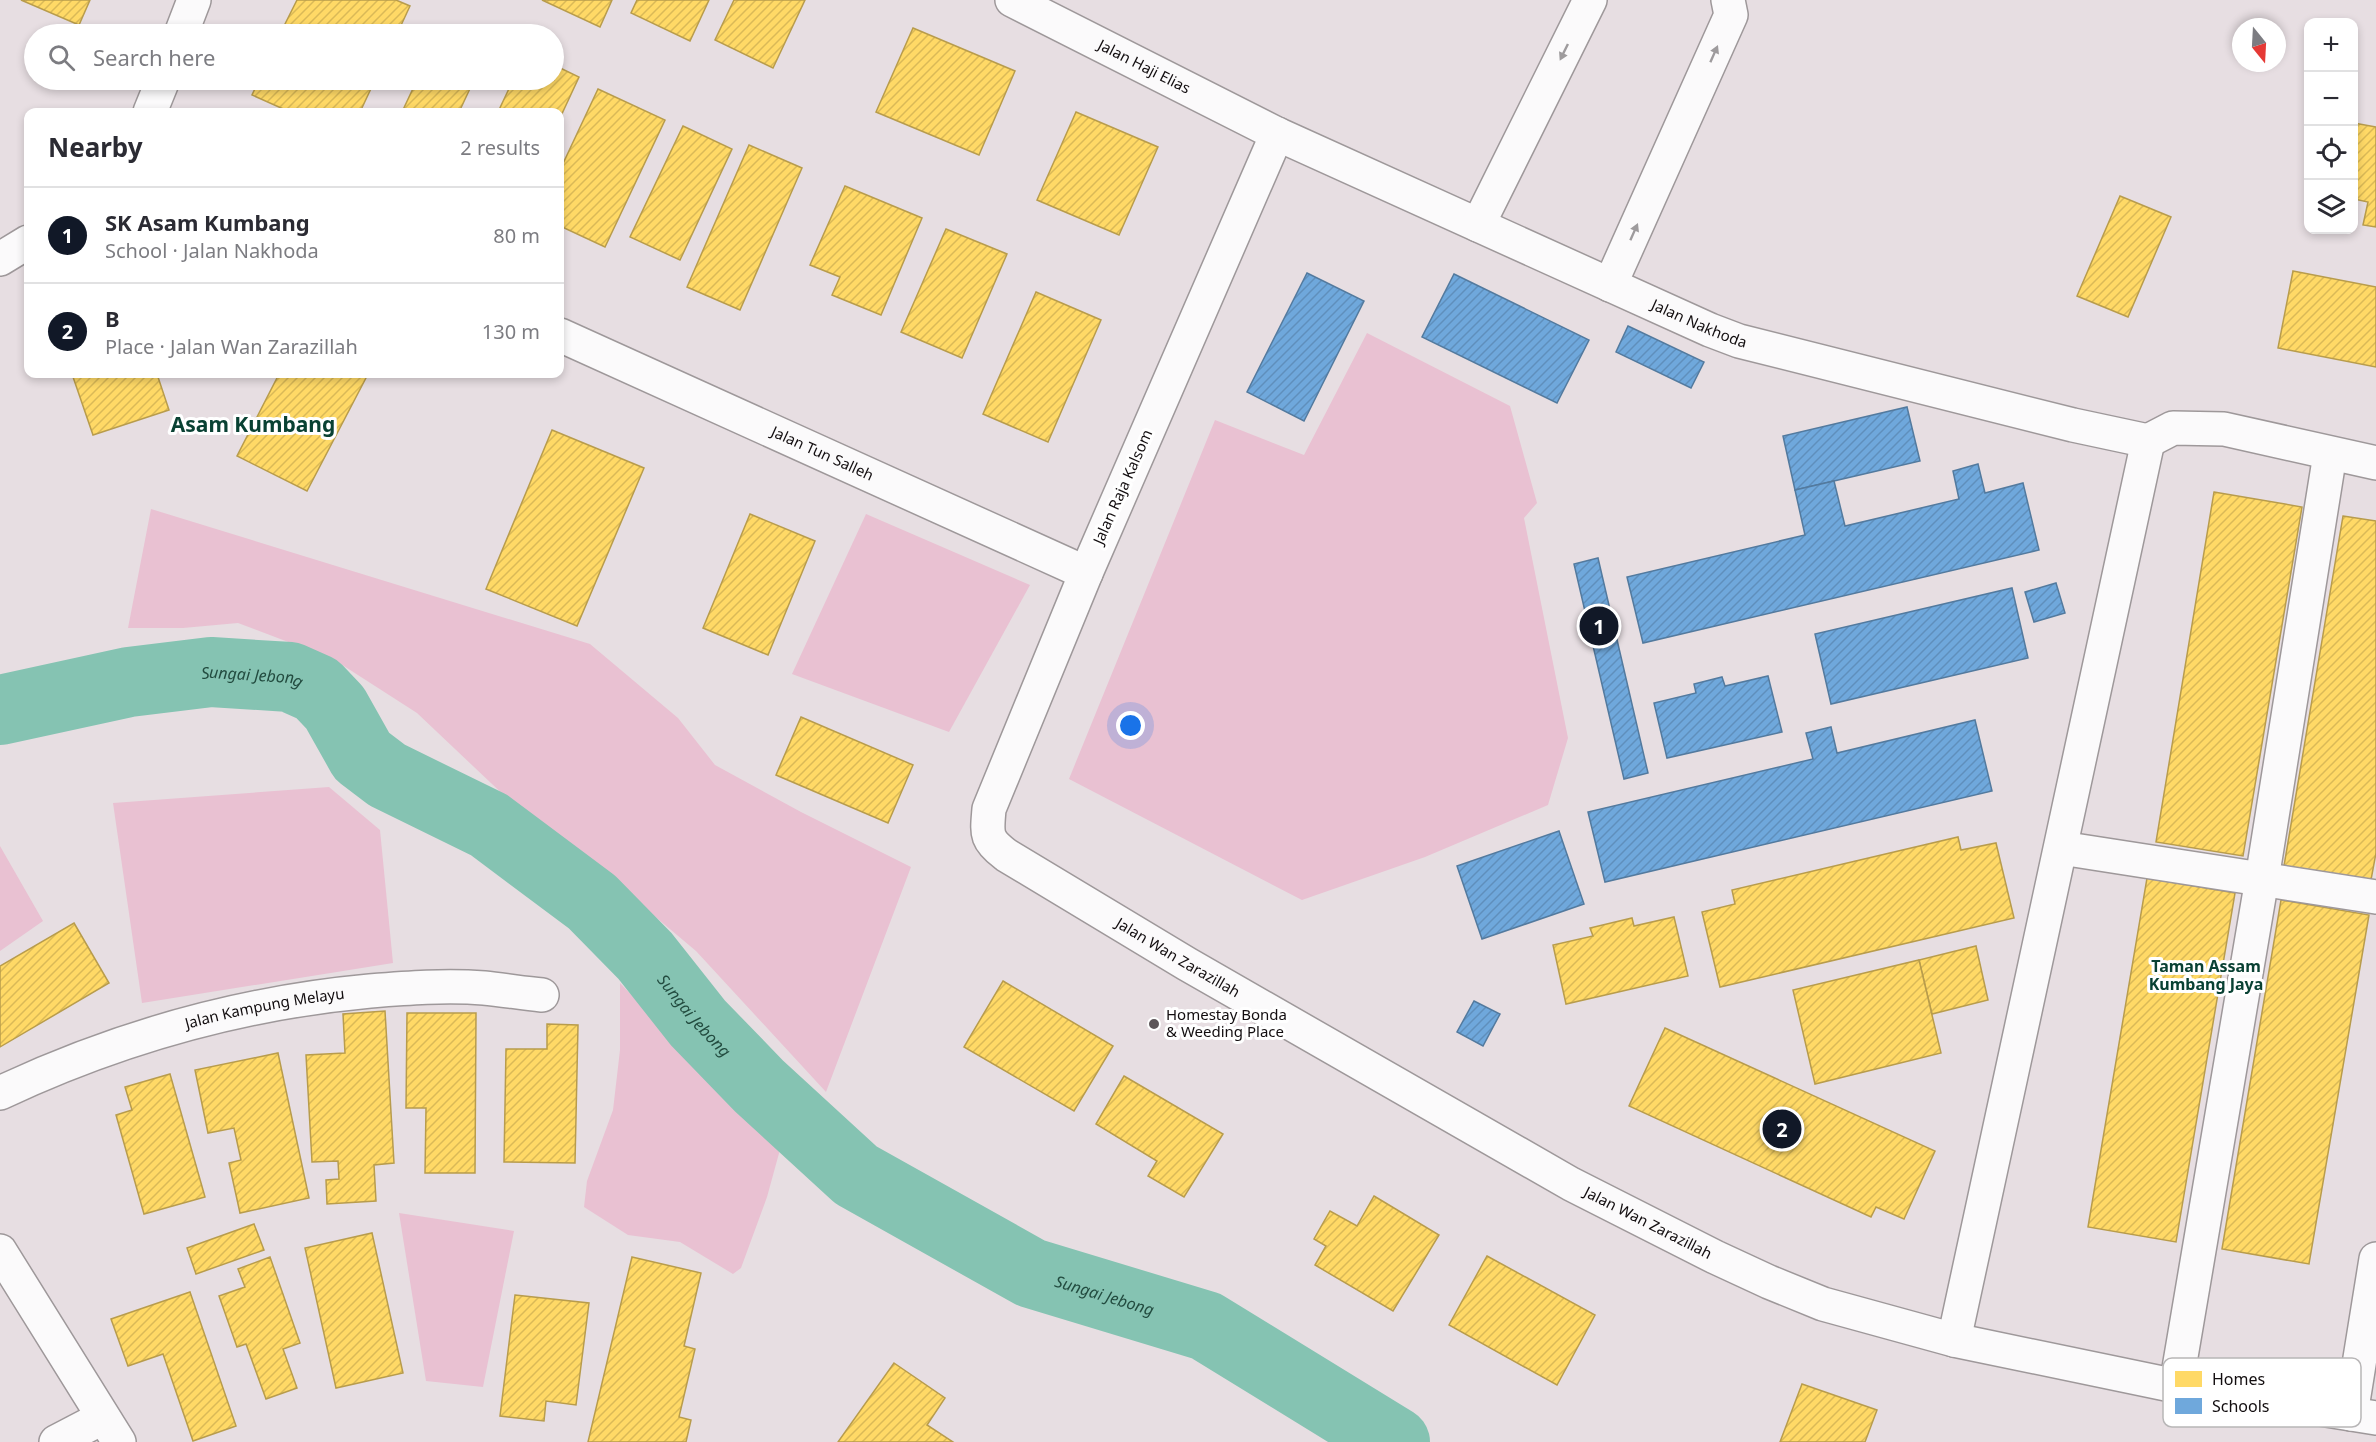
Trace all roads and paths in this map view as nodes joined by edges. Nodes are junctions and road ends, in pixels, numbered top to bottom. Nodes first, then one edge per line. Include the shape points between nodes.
1 (194, 0) edge
2 (1012, 0) edge
3 (1590, 0) edge
4 (1728, 0) edge
5 (185, 24) edge
6 (159, 90) edge
7 (152, 108) edge
8 (1277, 134) junction
9 (1478, 225) junction
10 (24, 244) edge
11 (0, 259) edge
12 (1610, 285) junction
13 (564, 337) edge
14 (2148, 441) junction
15 (2330, 454) junction
16 (2376, 463) edge
17 (1086, 573) junction
18 (991, 844) joint
19 (2061, 848) junction
20 (2262, 879) junction
21 (2376, 897) edge
22 (542, 995) dead end
23 (0, 1093) edge
24 (0, 1251) edge
25 (2376, 1259) edge
26 (1954, 1340) junction
27 (2181, 1358) edge
28 (2163, 1383) edge
29 (2364, 1416) edge
30 (111, 1430) edge
31 (56, 1442) edge

1 - 5 street
2 - 8 street, Jalan Haji Elias
3 -> 9 street
12 -> 4 street via 1731,15
6 - 7 street
8 - 9 street, Jalan Nakhoda
8 - 17 street, Jalan Raja Kalsom
9 - 12 street, Jalan Nakhoda
10 - 11 street
12 - 14 street, Jalan Nakhoda via 1739,341
13 - 17 street, Jalan Tun Salleh
14 - 15 street via 2173,428 2224,429
14 - 19 street
15 - 16 street
15 - 20 street
17 - 18 street, Jalan Raja Kalsom via 989,808
18 - 26 street, Jalan Wan Zarazillah via 1187,964 1571,1184 1715,1257 1823,1304
19 - 20 street
19 - 26 street
20 - 21 street
20 - 27 street
22 - 23 street, Jalan Kampung Melayu via 482,988 406,988 322,995 240,1009 78,1058
24 - 30 street
25 - 29 street
26 - 28 street, Jalan Wan Zarazillah
30 - 31 street

